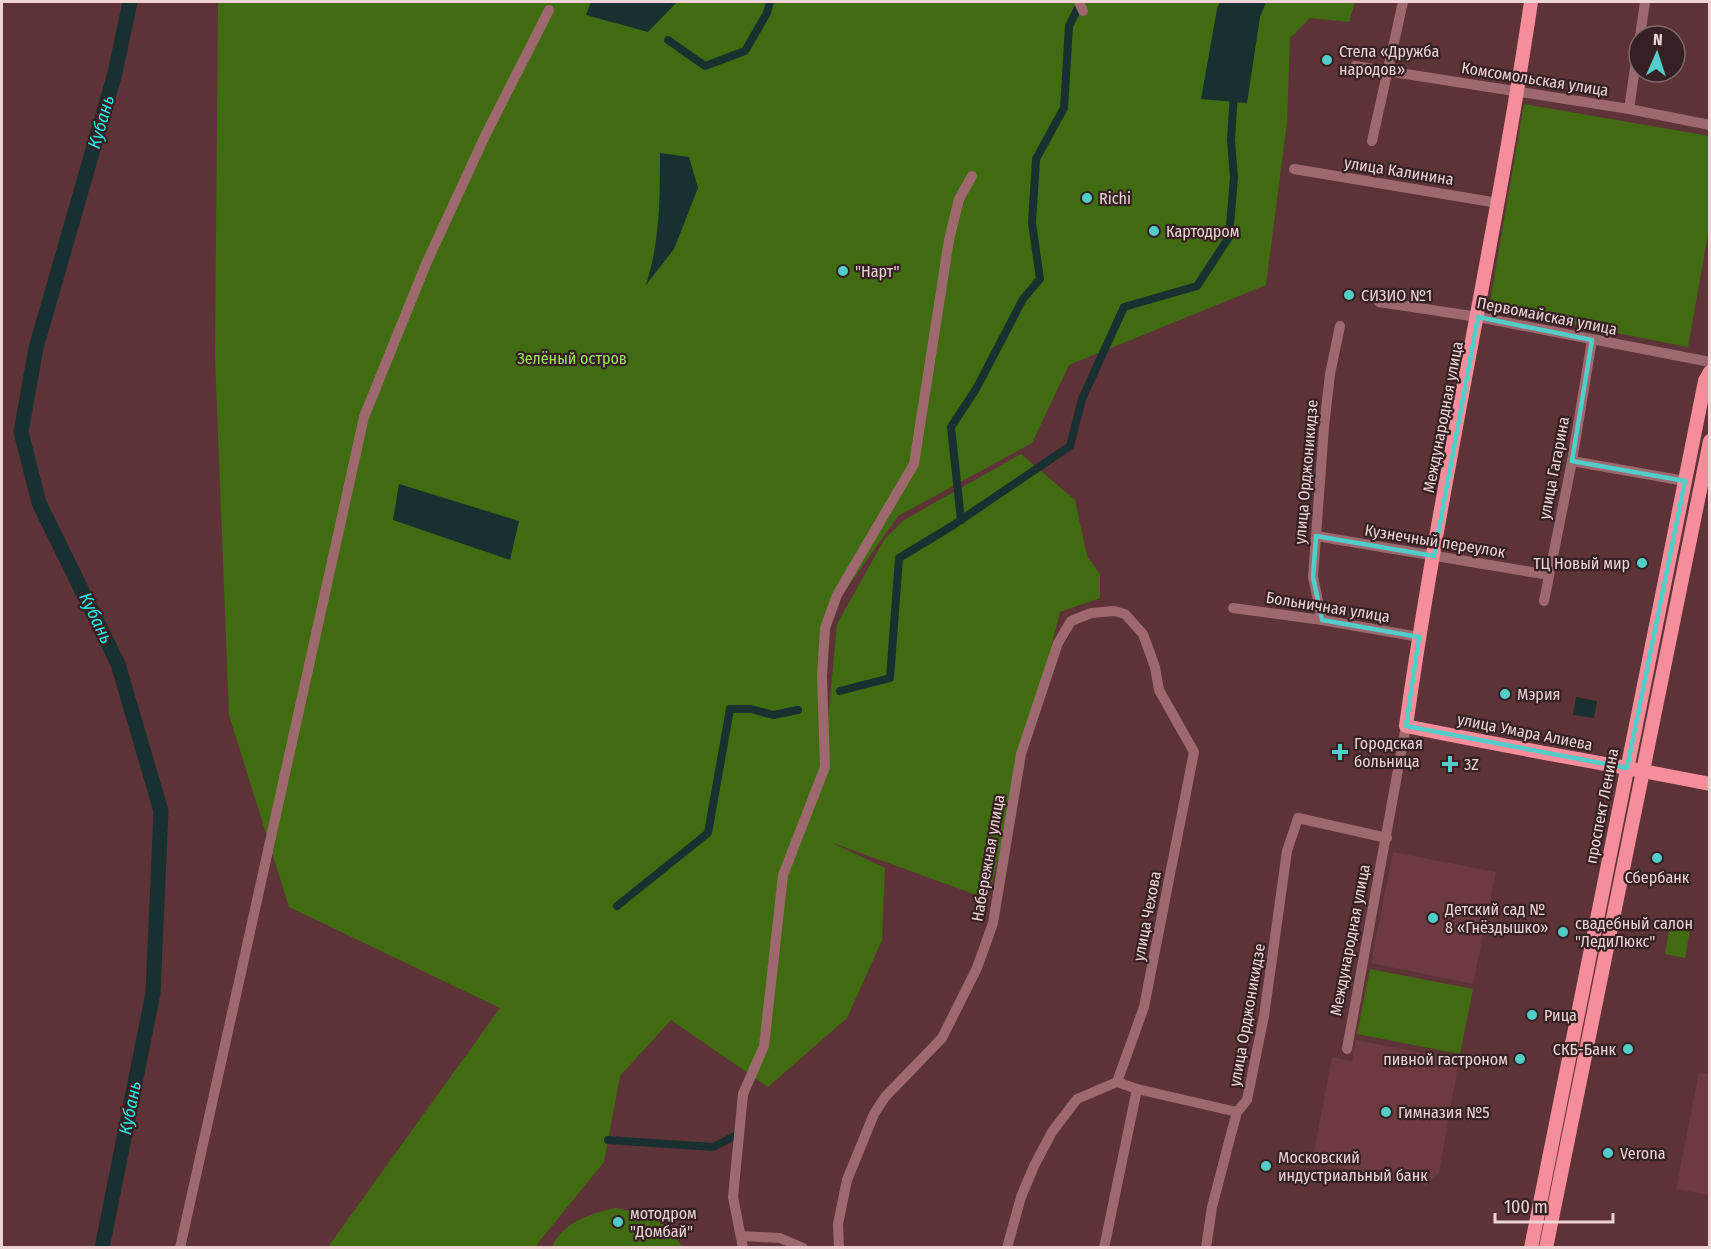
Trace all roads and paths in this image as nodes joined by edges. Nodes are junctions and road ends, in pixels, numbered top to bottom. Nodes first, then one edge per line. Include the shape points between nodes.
1 (1403, 2) edge
2 (1531, 2) edge
3 (1645, 2) edge
4 (549, 10) dead end
5 (1642, 24) edge
6 (1355, 66) dead end
7 (1388, 71) junction
8 (1633, 84) edge
9 (1518, 92) junction
10 (1629, 110) junction
11 (1710, 125) edge
12 (1372, 141) dead end
13 (1294, 169) dead end
14 (972, 176) dead end
15 (1498, 203) junction
16 (1379, 302) dead end
17 (1478, 317) junction
18 (1340, 326) dead end
19 (1592, 340) junction
20 (1710, 362) edge
21 (1710, 372) edge
22 (1710, 441) edge
23 (1572, 461) junction
24 (1685, 481) junction
25 (1705, 483) edge
26 (1317, 536) junction
27 (1434, 556) junction
28 (1549, 575) junction
29 (1544, 602) dead end
30 (1233, 608) dead end
31 (1322, 620) junction
32 (1071, 621) joint
33 (1419, 637) junction
34 (1406, 726) junction
35 (1627, 768) junction
36 (1644, 771) junction
37 (1710, 784) edge
38 (1387, 838) junction
39 (1347, 1049) dead end
40 (1117, 1082) junction
41 (1137, 1089) junction
42 (1237, 1112) junction
43 (742, 1242) edge
44 (180, 1248) edge
45 (803, 1248) edge
46 (839, 1248) edge
47 (1007, 1248) edge
48 (1104, 1248) edge
49 (1206, 1248) edge
50 (1532, 1248) edge
51 (1546, 1248) edge

1 - 7 street
2 - 9 main road, Международная улица
3 - 5 street
4 - 44 street via 431,254 364,417
6 - 7 street, Комсомольская улица
7 - 9 street, Комсомольская улица
7 - 12 street
8 - 10 street
9 - 10 street, Комсомольская улица
9 - 15 main road, Международная улица
10 - 11 street, Комсомольская улица
13 - 15 street, улица Калинина
14 - 43 street via 959,199 949,240 914,464 837,595 825,628 825,767 783,876 764,1046 743,1094 733,1197
15 - 17 main road, Международная улица
16 - 17 street, Первомайская улица
17 - 19 street, Первомайская улица
17 - 27 main road, Международная улица
18 - 26 street, улица Орджоникидзе via 1324,427
19 - 20 street, Первомайская улица
19 - 23 street, улица Гагарина
21 - 24 main road, проспект Ленина
22 - 25 main road, проспект Ленина
23 - 24 street
23 - 28 street, улица Гагарина
24 - 35 main road, проспект Ленина
25 - 36 main road, проспект Ленина
26 - 27 street, Кузнечный переулок
26 - 31 street, улица Орджоникидзе via 1313,577
27 - 28 street, Кузнечный переулок
27 - 33 main road, Международная улица
28 - 29 street, улица Гагарина
30 - 31 street, Больничная улица
31 - 33 street, Больничная улица
32 - 40 street, улица Чехова via 1091,613 1125,614 1143,634 1159,690 1194,752 1144,1007
32 - 46 street, Набережная улица via 1058,643 1021,754 993,923 977,968 942,1038 885,1097 874,1114 846,1180 838,1224
33 - 34 main road, Международная улица
34 - 35 main road, улица Умара Алиева
34 - 38 street, Международная улица
35 - 36 main road, улица Умара Алиева
35 - 50 main road, проспект Ленина
36 - 37 main road, улица Умара Алиева
36 - 51 main road, проспект Ленина
38 - 39 street, Международная улица
38 - 42 street, улица Орджоникидзе via 1298,818 1287,851 1247,1100
40 - 41 street
40 - 47 street via 1077,1099 1052,1132 1021,1197
41 - 42 street
41 - 48 street
42 - 49 street, улица Орджоникидзе via 1212,1207
43 - 45 street via 780,1238

